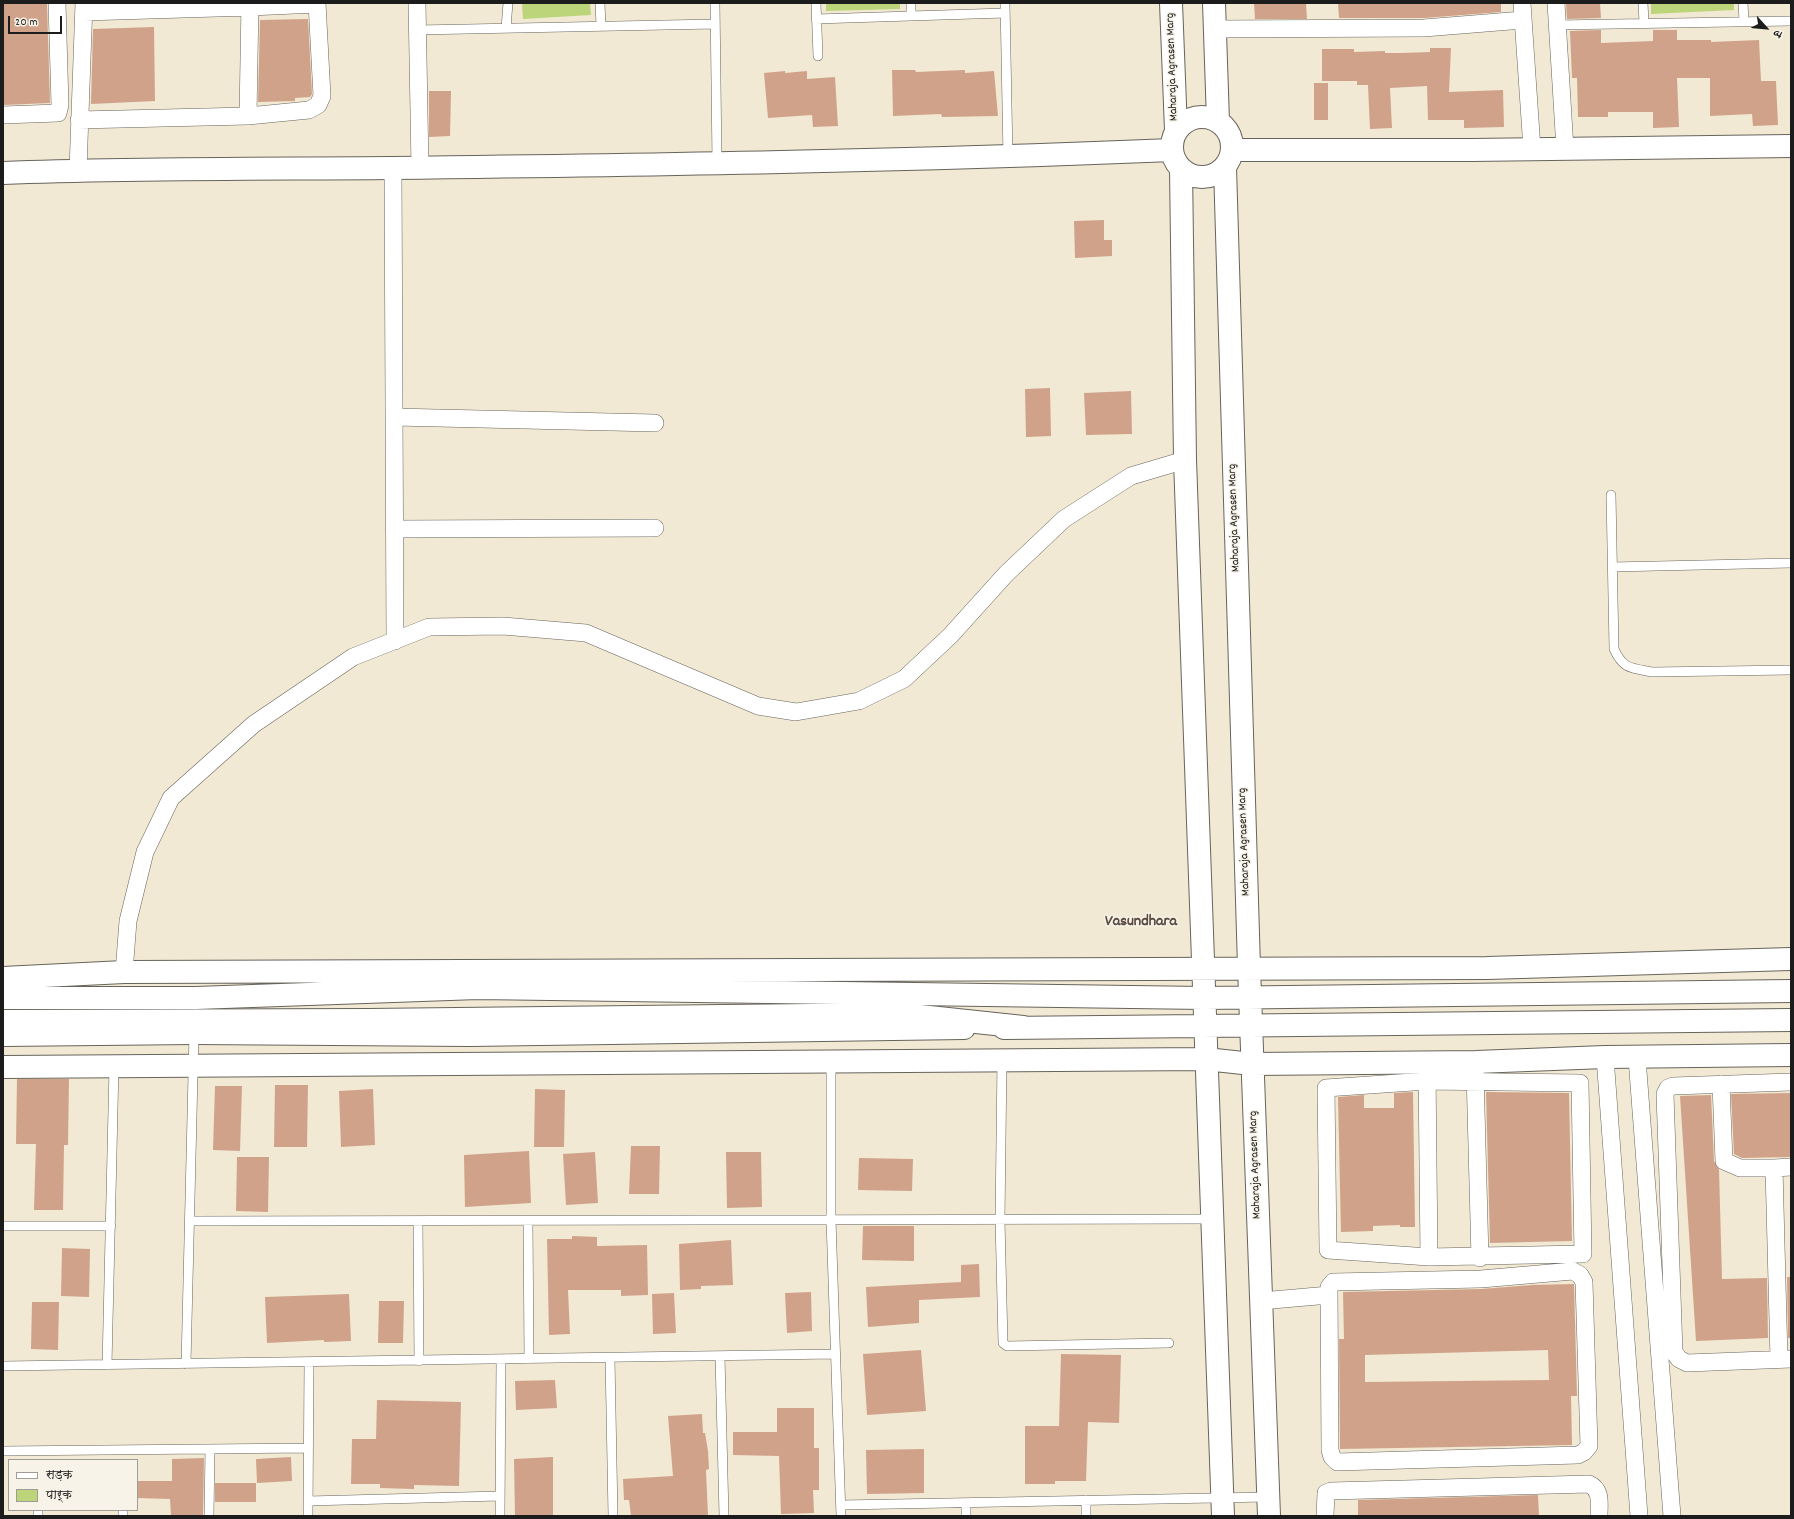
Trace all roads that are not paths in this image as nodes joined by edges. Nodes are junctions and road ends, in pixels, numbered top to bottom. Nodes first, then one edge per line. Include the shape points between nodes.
1 (57, 3) edge
2 (317, 3) edge
3 (417, 3) edge
4 (508, 3) edge
5 (600, 3) edge
6 (715, 3) edge
7 (816, 3) edge
8 (911, 3) edge
9 (1005, 3) edge
10 (1171, 3) edge
11 (1214, 3) edge
12 (1522, 3) edge
13 (1556, 3) edge
14 (1643, 3) edge
15 (1743, 3) edge
16 (250, 5) edge
17 (84, 7) edge
18 (1005, 13) junction
19 (911, 16) junction
20 (816, 19) junction
21 (1523, 20) junction
22 (1791, 20) edge
23 (1744, 21) junction
24 (1644, 23) junction
25 (715, 24) junction
26 (1557, 25) junction
27 (600, 26) junction
28 (506, 28) junction
29 (1215, 29) junction
30 (418, 30) junction
31 (818, 56) dead end
32 (3, 115) edge
33 (248, 116) junction
34 (79, 120) junction
35 (1218, 121) junction
36 (1174, 140) junction
37 (1791, 146) edge
38 (1532, 149) junction
39 (1565, 149) junction
40 (1008, 157) junction
41 (1228, 158) junction
42 (717, 162) junction
43 (420, 167) junction
44 (392, 168) junction
45 (1181, 169) junction
46 (78, 170) junction
47 (3, 173) edge
48 (394, 417) junction
49 (655, 423) dead end
50 (1185, 460) junction
51 (1611, 495) dead end
52 (655, 528) dead end
53 (394, 529) junction
54 (1791, 563) edge
55 (1612, 567) junction
56 (395, 641) junction
57 (1791, 670) edge
58 (1791, 959) edge
59 (1203, 968) junction
60 (1249, 968) junction
61 (124, 972) junction
62 (3, 978) edge
63 (1791, 991) edge
64 (1250, 997) junction
65 (3, 998) edge
66 (1204, 998) junction
67 (1791, 1020) edge
68 (3, 1021) edge
69 (1251, 1024) junction
70 (1205, 1025) junction
71 (1023, 1027) junction
72 (194, 1033) junction
73 (3, 1035) edge
74 (1791, 1055) edge
75 (1605, 1057) junction
76 (1637, 1058) junction
77 (1206, 1059) junction
78 (1002, 1060) junction
79 (831, 1061) junction
80 (1252, 1064) junction
81 (114, 1066) junction
82 (194, 1066) junction
83 (3, 1067) edge
84 (1427, 1072) junction
85 (1475, 1072) junction
86 (1791, 1082) edge
87 (1721, 1084) junction
88 (1783, 1167) edge
89 (1212, 1219) junction
90 (831, 1220) junction
91 (1000, 1220) junction
92 (190, 1221) junction
93 (418, 1221) junction
94 (528, 1221) junction
95 (3, 1226) edge
96 (111, 1226) junction
97 (1429, 1257) junction
98 (1480, 1258) junction
99 (1329, 1295) junction
100 (1261, 1301) junction
101 (1169, 1343) dead end
102 (836, 1354) junction
103 (720, 1356) junction
104 (610, 1358) junction
105 (529, 1359) junction
106 (1785, 1359) edge
107 (501, 1360) junction
108 (419, 1361) junction
109 (309, 1363) junction
110 (186, 1364) junction
111 (107, 1365) junction
112 (3, 1366) edge
113 (308, 1448) junction
114 (210, 1449) junction
115 (123, 1450) junction
116 (3, 1451) edge
117 (39, 1455) edge
118 (123, 1459) edge
119 (500, 1496) junction
120 (1086, 1500) junction
121 (308, 1501) junction
122 (966, 1503) junction
123 (841, 1505) junction
124 (1223, 1506) edge
125 (1269, 1506) edge
126 (208, 1516) edge
127 (308, 1516) edge
128 (500, 1516) edge
129 (613, 1516) edge
130 (724, 1516) edge
131 (841, 1516) edge
132 (966, 1516) edge
133 (1086, 1516) edge
134 (1325, 1516) edge
135 (1599, 1516) edge
136 (1639, 1516) edge
137 (1672, 1516) edge

1 - 32 street via 60,105 58,113
2 - 16 street
2 - 33 street via 322,96 318,105 309,110
3 - 30 street
4 - 28 lane
5 - 27 lane
6 - 25 lane
7 - 20 lane
8 - 19 lane
9 - 18 lane
10 - 36 main road, Maharaja Agrasen Marg
11 - 29 main road
12 - 21 street
13 - 26 street
14 - 24 lane
15 - 23 lane
16 - 17 street
16 - 33 street
17 - 34 street
18 - 19 lane
18 - 40 lane
19 - 20 lane
20 - 31 lane
21 - 29 street via 1424,28
21 - 38 street
22 - 23 lane
23 - 24 lane
24 - 26 lane
25 - 27 lane
25 - 42 lane
26 - 39 street
27 - 28 lane
28 - 30 lane
29 - 35 main road
30 - 43 street
33 - 34 street
34 - 46 street
35 - 36 main road via 1203,116 1192,118 1183,123
35 - 41 main road via 1228,131 1232,140
36 - 40 main road
36 - 45 main road via 1174,161
37 - 39 main road
38 - 39 main road
38 - 41 main road
40 - 42 main road
41 - 45 main road via 1208,177 1190,175
41 - 60 main road, Maharaja Agrasen Marg
42 - 43 main road
43 - 44 main road
44 - 46 main road
44 - 48 street
45 - 50 main road
46 - 47 main road
48 - 49 street
48 - 53 street
50 - 56 street via 1131,476 1064,519 1006,574 950,636 904,679 859,701 796,712 758,706 586,633 502,626 429,627
50 - 59 main road
51 - 55 lane
52 - 53 street
53 - 56 street
54 - 55 lane
55 - 57 lane via 1614,648 1620,661 1632,668 1652,672
56 - 61 street via 353,657 254,724 171,798 145,852 128,921
58 - 60 main road via 1487,968
59 - 60 main road
59 - 61 main road
59 - 66 main road
60 - 64 main road, Maharaja Agrasen Marg
61 - 62 main road
63 - 64 main road
64 - 66 main road
64 - 69 main road, Maharaja Agrasen Marg
65 - 66 main road via 196,998 478,988
66 - 70 main road
67 - 69 main road
68 - 71 main road via 901,1014
69 - 70 main road
69 - 80 main road, Maharaja Agrasen Marg
70 - 71 main road
70 - 77 main road
71 - 72 main road via 470,1035
72 - 73 main road
72 - 82 lane
74 - 76 main road
75 - 76 main road
75 - 85 main road
75 - 136 street
76 - 137 street
77 - 78 main road
77 - 80 main road
77 - 89 main road
78 - 79 main road
78 - 91 lane
79 - 82 main road
79 - 90 lane
80 - 84 main road
80 - 100 main road, Maharaja Agrasen Marg
81 - 82 main road
81 - 83 main road
81 - 96 lane
82 - 92 lane
84 - 85 main road
84 - 97 street
84 - 97 street via 1326,1088 1328,1250
85 - 98 street
85 - 98 street via 1580,1083 1583,1254
86 - 87 street
87 - 88 street via 1724,1161 1740,1168
87 - 106 street via 1673,1086 1668,1088 1665,1094 1674,1352 1679,1359 1687,1363
88 - 106 street
89 - 91 lane
89 - 124 main road
90 - 91 lane
90 - 94 lane
90 - 102 lane
91 - 101 lane via 1005,1345
92 - 93 lane
92 - 110 lane
93 - 94 lane
93 - 108 lane
94 - 105 lane
95 - 96 lane
96 - 111 lane
97 - 98 street
99 - 99 street via 1330,1450 1337,1462 1578,1455 1588,1446 1584,1282 1573,1270 1481,1279 1333,1282 1329,1287
99 - 100 street
100 - 125 main road, Maharaja Agrasen Marg
102 - 103 lane
102 - 123 lane
103 - 104 lane
103 - 130 lane
104 - 105 lane
104 - 129 lane
105 - 107 lane
107 - 108 lane
107 - 119 lane
108 - 109 lane
109 - 110 lane
109 - 113 lane
110 - 111 lane
111 - 112 lane
113 - 114 lane
113 - 121 lane
114 - 115 lane
114 - 126 lane
115 - 117 lane
115 - 118 lane
116 - 117 lane
119 - 121 lane
119 - 128 lane
120 - 122 lane
120 - 124 lane
120 - 133 lane
121 - 127 lane
122 - 123 lane
122 - 132 lane
123 - 131 lane
124 - 125 lane
134 - 135 street via 1326,1493 1331,1491 1589,1484 1599,1493

